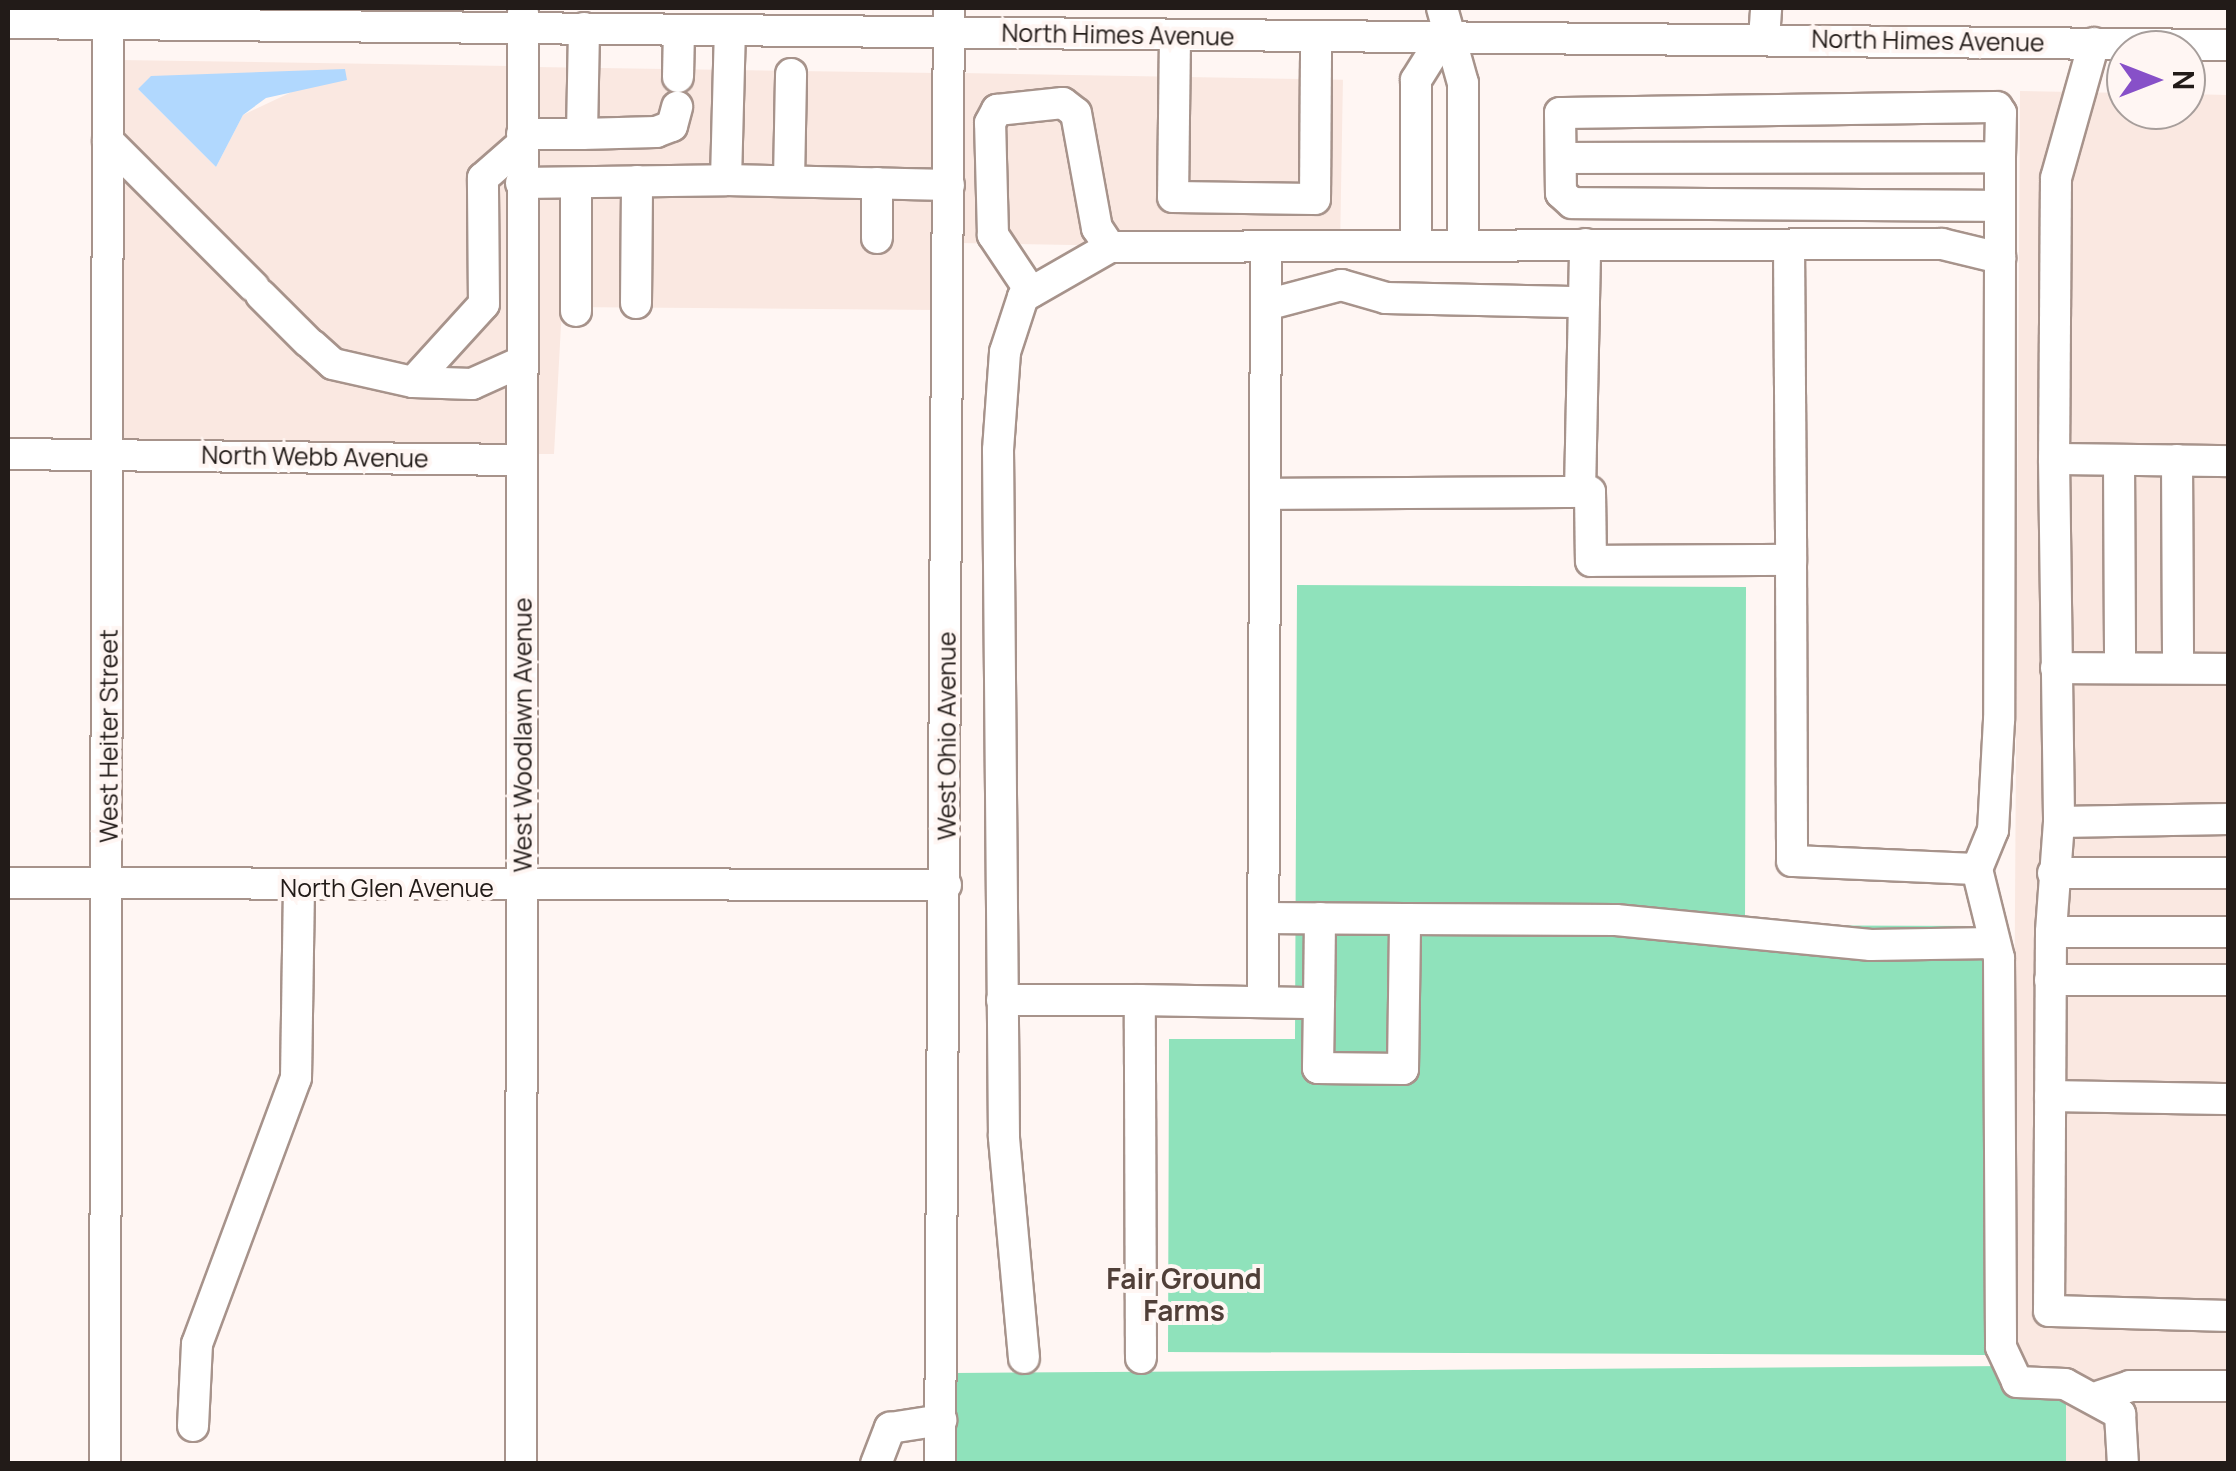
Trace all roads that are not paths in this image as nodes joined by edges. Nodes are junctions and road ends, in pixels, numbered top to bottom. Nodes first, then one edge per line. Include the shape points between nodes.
1 (1766, 8) edge
2 (108, 15) edge
3 (383, 18) edge
4 (523, 18) edge
5 (949, 20) edge
6 (1442, 22) edge
7 (8, 23) edge
8 (679, 31) junction
9 (730, 32) junction
10 (1175, 36) junction
11 (1316, 37) junction
12 (1764, 39) junction
13 (584, 43) junction
14 (2094, 43) junction
15 (2228, 45) edge
16 (791, 74) dead end
17 (582, 134) junction
18 (522, 139) junction
19 (108, 140) junction
20 (2000, 157) junction
21 (1560, 158) junction
22 (726, 180) junction
23 (637, 182) junction
24 (790, 182) junction
25 (521, 183) junction
26 (576, 183) junction
27 (877, 183) junction
28 (948, 185) junction
29 (2000, 206) junction
30 (877, 238) dead end
31 (1585, 244) junction
32 (1463, 245) junction
33 (1416, 246) junction
34 (1788, 246) junction
35 (1110, 248) junction
36 (1266, 248) junction
37 (2000, 258) junction
38 (1031, 292) junction
39 (1584, 302) junction
40 (636, 303) dead end
41 (1266, 305) junction
42 (576, 311) dead end
43 (521, 362) junction
44 (413, 382) junction
45 (8, 454) edge
46 (108, 455) junction
47 (2054, 459) junction
48 (522, 460) junction
49 (2118, 460) junction
50 (2177, 460) junction
51 (2228, 461) edge
52 (1580, 492) junction
53 (1265, 494) junction
54 (1791, 560) junction
55 (2056, 668) junction
56 (2120, 668) junction
57 (2178, 668) junction
58 (2228, 669) edge
59 (2228, 819) edge
60 (2059, 822) junction
61 (1977, 868) junction
62 (2053, 873) junction
63 (2228, 874) edge
64 (8, 884) edge
65 (110, 885) junction
66 (946, 885) junction
67 (299, 888) junction
68 (523, 888) junction
69 (1264, 918) junction
70 (1320, 918) junction
71 (1405, 919) junction
72 (2051, 932) junction
73 (2228, 932) edge
74 (1994, 943) junction
75 (2050, 980) junction
76 (2228, 980) edge
77 (1002, 1000) junction
78 (1140, 1000) junction
79 (1263, 1002) junction
80 (1319, 1002) junction
81 (2050, 1096) junction
82 (2228, 1100) edge
83 (2228, 1316) edge
84 (1024, 1358) dead end
85 (1141, 1358) dead end
86 (2228, 1386) edge
87 (2100, 1396) junction
88 (941, 1420) junction
89 (193, 1426) dead end
90 (105, 1464) edge
91 (521, 1464) edge
92 (876, 1464) edge
93 (940, 1464) edge
94 (2123, 1464) edge

1 - 12 street
2 - 3 street, North Himes Avenue
2 - 7 street, North Himes Avenue
2 - 19 street, West Heiter Street
3 - 4 street, North Himes Avenue
4 - 13 street, North Himes Avenue
4 - 18 street, West Woodlawn Avenue
5 - 9 street, North Himes Avenue
5 - 10 street, North Himes Avenue
5 - 28 street, West Ohio Avenue
6 - 11 street, North Himes Avenue
6 - 12 street, North Himes Avenue
6 - 32 street via 1463,82
6 - 33 street via 1416,80
8 - 9 street, North Himes Avenue
8 - 13 street, North Himes Avenue
8 - 17 street via 672,126
9 - 22 street
10 - 11 street, North Himes Avenue
10 - 11 street via 1173,197 1315,199
12 - 14 street, North Himes Avenue
13 - 17 street
14 - 15 street, North Himes Avenue
14 - 47 street via 2056,178
16 - 24 street
17 - 18 street
18 - 25 street, West Woodlawn Avenue
18 - 44 street via 482,178 484,304
19 - 44 street via 333,364
19 - 46 street, West Heiter Street
20 - 21 street
20 - 21 street via 1997,107 1564,109
20 - 29 street
21 - 29 street via 1564,199
22 - 23 street
22 - 24 street
23 - 26 street
23 - 40 street
24 - 27 street
25 - 26 street
25 - 43 street, West Woodlawn Avenue
26 - 42 street
27 - 28 street
27 - 30 street
28 - 66 street, West Ohio Avenue
29 - 37 street
31 - 32 street
31 - 34 street
31 - 39 street
32 - 33 street
33 - 36 street
34 - 37 street via 1942,244
34 - 54 street
35 - 36 street
35 - 38 street
35 - 38 street via 1097,228 1076,114 1063,104 997,110 990,123 993,235
36 - 41 street
37 - 61 street via 1998,720 1993,830
38 - 77 street via 998,401
39 - 41 street via 1386,298 1341,285
39 - 52 street
41 - 53 street
43 - 44 street via 472,384
43 - 48 street, West Woodlawn Avenue
45 - 46 street, North Webb Avenue
46 - 48 street, North Webb Avenue
46 - 65 street, West Heiter Street
47 - 49 street
47 - 55 street
48 - 68 street, West Woodlawn Avenue
49 - 50 street
49 - 56 street
50 - 51 street
50 - 57 street
52 - 53 street
52 - 54 street via 1590,492 1591,561
53 - 69 street
54 - 61 street via 1792,861
55 - 56 street
55 - 60 street
56 - 57 street
57 - 58 street
59 - 60 street
60 - 62 street
61 - 74 street
62 - 63 street
62 - 72 street
64 - 65 street, North Glen Avenue
65 - 67 street, North Glen Avenue
65 - 90 street, West Heiter Street
66 - 68 street, North Glen Avenue
66 - 88 street, West Ohio Avenue
67 - 68 street, North Glen Avenue
67 - 89 street via 296,1078 197,1344
68 - 91 street, West Woodlawn Avenue
69 - 70 street
69 - 79 street
70 - 71 street
70 - 80 street
71 - 74 street via 1616,920 1871,944
71 - 80 street via 1403,1069 1318,1068
72 - 73 street
72 - 75 street
74 - 87 street via 2000,1347 2017,1382
75 - 76 street
75 - 81 street
77 - 78 street
77 - 84 street
78 - 79 street
78 - 85 street
79 - 80 street
81 - 82 street
81 - 83 street via 2050,1311
86 - 87 street via 2130,1386
87 - 94 street via 2120,1414
88 - 92 street via 890,1428
88 - 93 street, West Ohio Avenue

